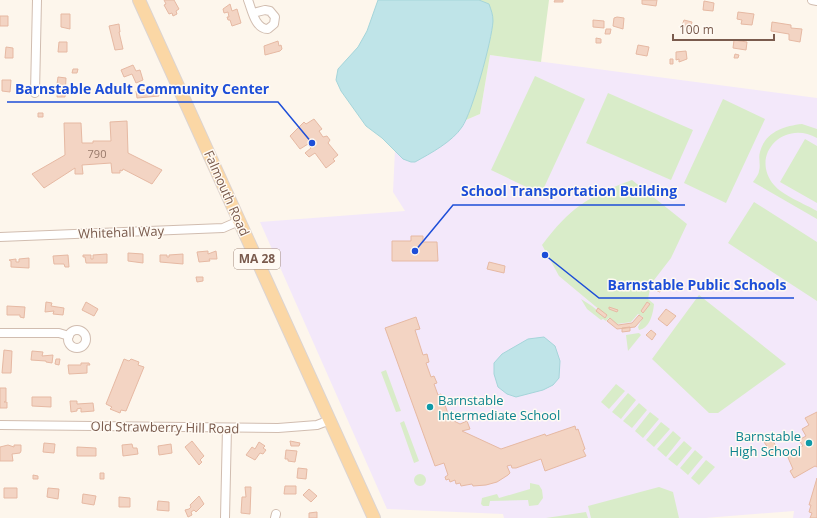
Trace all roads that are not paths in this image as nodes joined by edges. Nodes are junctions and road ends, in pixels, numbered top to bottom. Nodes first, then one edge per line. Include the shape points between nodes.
1 (37, 0) edge
2 (139, 0) edge
3 (248, 0) edge
4 (812, 0) edge
5 (817, 1) edge
6 (253, 13) dead end
7 (35, 93) dead end
8 (239, 221) junction
9 (0, 237) edge
10 (0, 333) edge
11 (69, 336) dead end
12 (330, 420) junction
13 (0, 425) edge
14 (227, 428) junction
15 (225, 518) edge
16 (374, 518) edge

1 - 7 street
2 - 8 main road, Falmouth Road / MA 28
3 - 6 street
4 - 5 street
8 - 9 street, Whitehall Way via 223,228
8 - 12 main road, Falmouth Road / MA 28
10 - 11 street via 59,333
12 - 14 street, Old Strawberry Hill Road via 317,425
12 - 16 main road, Falmouth Road / MA 28
13 - 14 street, Old Strawberry Hill Road
14 - 15 street

